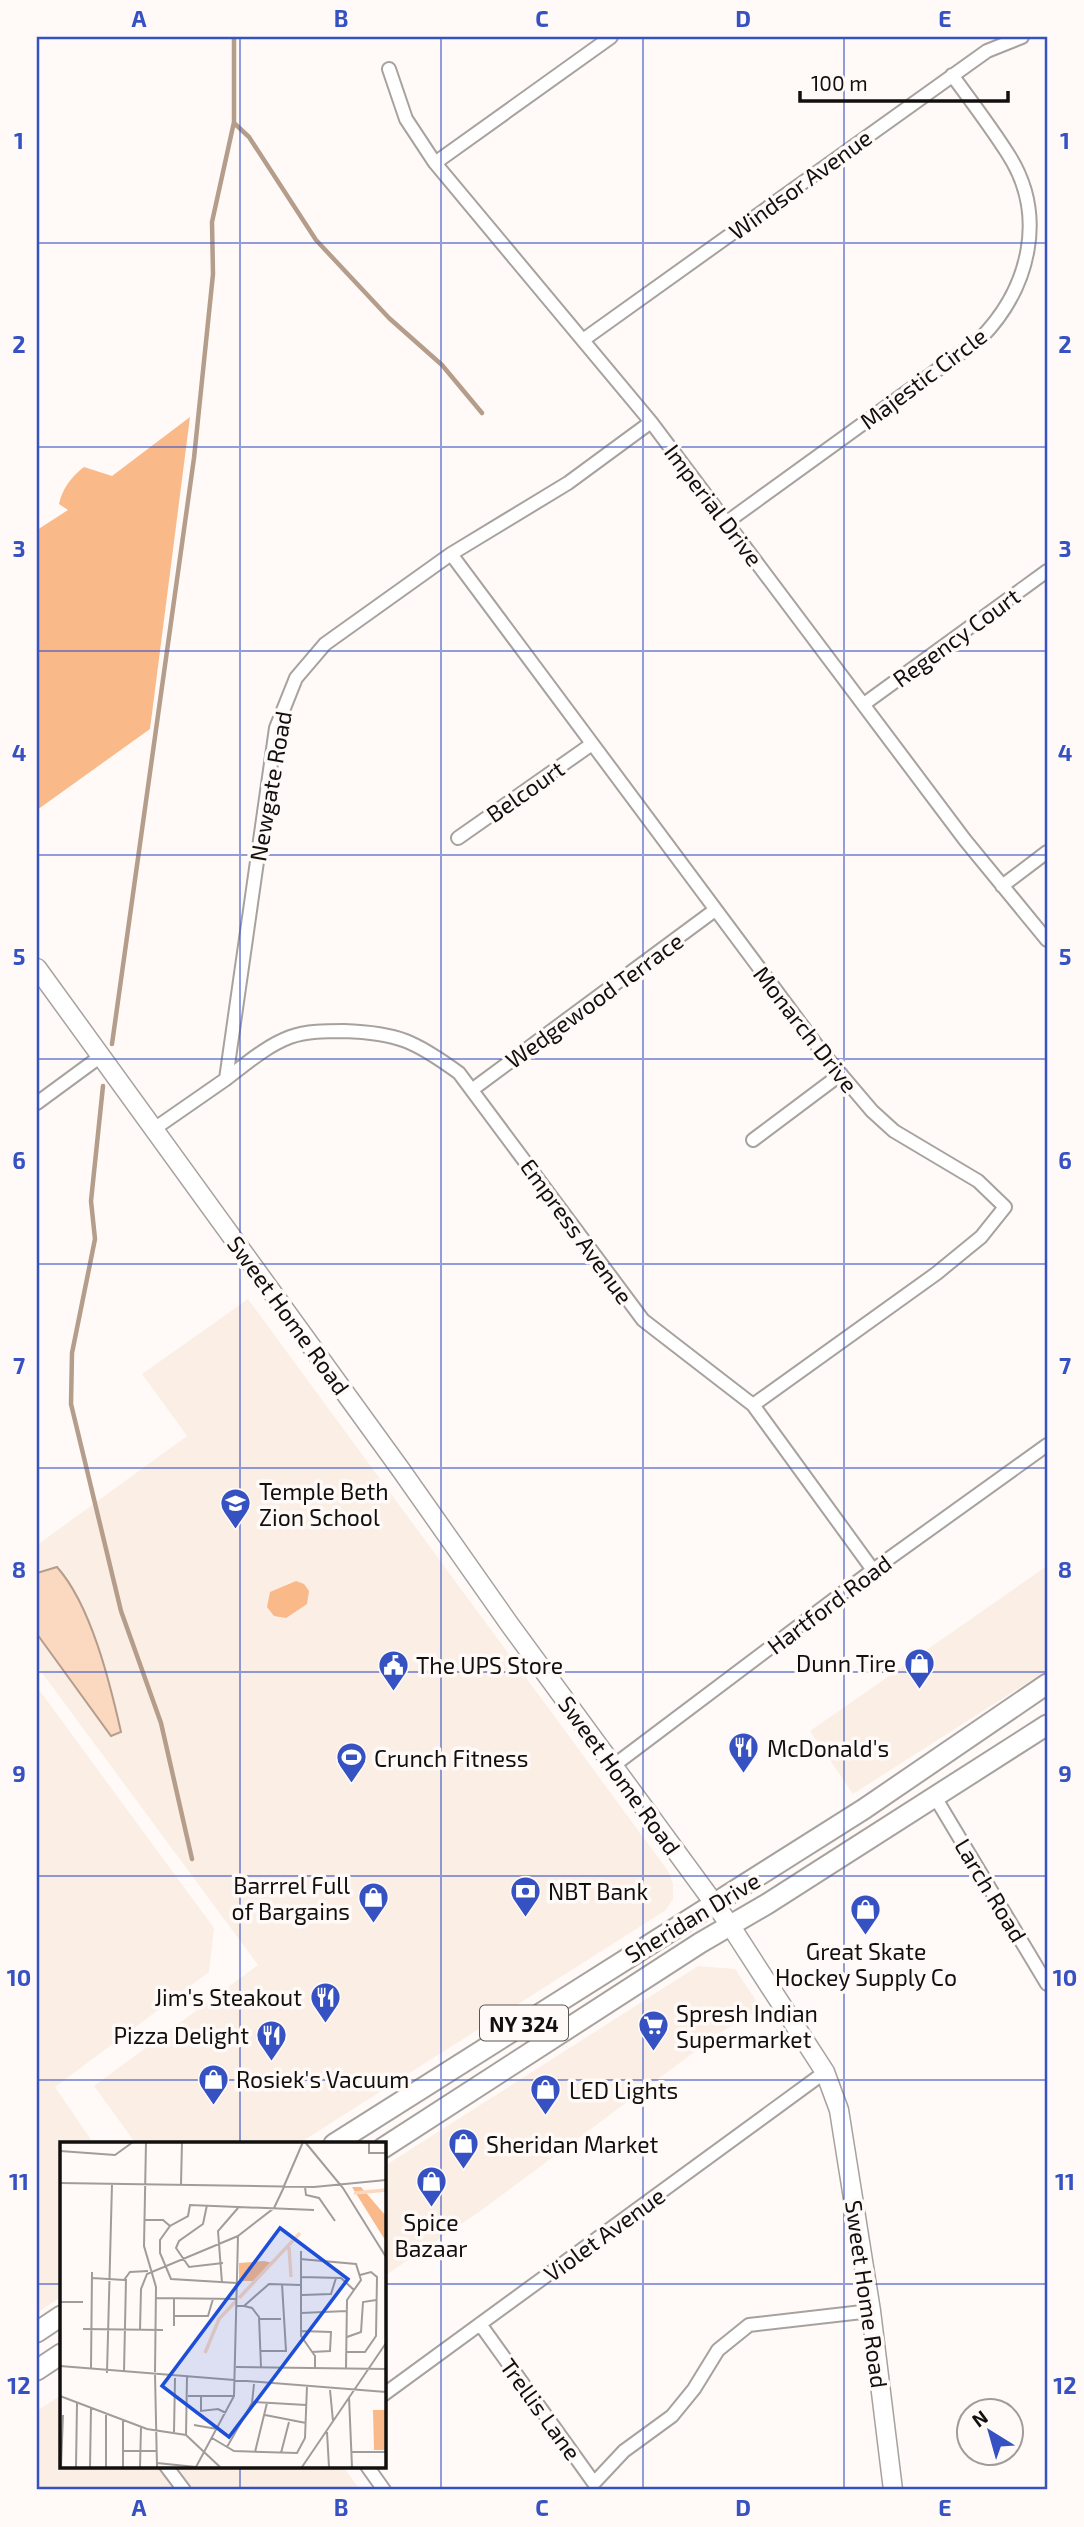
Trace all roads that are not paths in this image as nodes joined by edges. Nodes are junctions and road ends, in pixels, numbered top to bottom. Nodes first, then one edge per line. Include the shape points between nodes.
1 (611, 37) edge
2 (1022, 37) edge
3 (390, 69) dead end
4 (952, 75) junction
5 (435, 163) junction
6 (583, 340) junction
7 (651, 422) junction
8 (727, 522) junction
9 (451, 554) junction
10 (1047, 570) edge
11 (864, 704) junction
12 (592, 744) junction
13 (458, 838) dead end
14 (1047, 852) edge
15 (1002, 886) junction
16 (715, 911) junction
17 (1047, 940) edge
18 (37, 968) edge
19 (101, 1056) junction
20 (841, 1074) junction
21 (226, 1079) junction
22 (473, 1089) junction
23 (37, 1103) edge
24 (154, 1129) junction
25 (754, 1140) dead end
26 (754, 1405) junction
27 (1047, 1446) edge
28 (873, 1570) junction
29 (1047, 1684) edge
30 (1047, 1725) edge
31 (613, 1766) junction
32 (935, 1797) junction
33 (714, 1903) junction
34 (730, 1925) junction
35 (1047, 1984) edge
36 (825, 2072) junction
37 (337, 2142) edge
38 (385, 2147) edge
39 (871, 2311) junction
40 (60, 2317) edge
41 (480, 2324) junction
42 (37, 2332) edge
43 (60, 2355) edge
44 (37, 2370) edge
45 (385, 2394) edge
46 (168, 2468) edge
47 (368, 2468) edge
48 (184, 2490) edge
49 (384, 2490) edge
50 (893, 2490) edge

1 - 5 street
2 - 4 street, Windsor Avenue via 987,51
3 - 5 street, Imperial Drive via 406,119
4 - 6 street, Windsor Avenue
4 - 8 street, Majestic Circle via 1020,177 1030,220 1020,283 1003,313 979,339
5 - 6 street, Imperial Drive
6 - 7 street, Imperial Drive
7 - 8 street, Imperial Drive
7 - 9 street, Newgate Road via 568,483
8 - 11 street, Imperial Drive
9 - 12 street, Monarch Drive
9 - 21 street, Newgate Road via 325,645 296,678 284,704 271,752
10 - 11 street, Regency Court
11 - 15 street, Imperial Drive
12 - 13 street, Belcourt
12 - 16 street, Monarch Drive
14 - 15 street
15 - 17 street, Imperial Drive
16 - 20 street, Monarch Drive
16 - 22 street, Wedgewood Terrace
18 - 19 street, Sweet Home Road
19 - 23 street
19 - 24 street, Sweet Home Road
20 - 25 street
20 - 26 street, Monarch Drive via 894,1131 978,1181 1005,1207 981,1237 937,1273
21 - 22 street, Empress Avenue via 291,1037 328,1031 384,1032 430,1052
21 - 24 street
22 - 26 street, Empress Avenue via 643,1321
24 - 31 street, Sweet Home Road
26 - 28 street, Empress Avenue
27 - 28 street, Hartford Road
28 - 31 street, Hartford Road
29 - 33 main road, Sheridan Drive / NY 324 via 864,1809
30 - 32 main road, Sheridan Drive / NY 324
31 - 33 street, Sweet Home Road
32 - 34 main road, Sheridan Drive / NY 324
32 - 35 street, Larch Road
33 - 34 street, Sweet Home Road
33 - 37 main road, Sheridan Drive / NY 324
34 - 36 street, Sweet Home Road
34 - 38 main road, Sheridan Drive / NY 324
36 - 39 street, Sweet Home Road via 839,2110
36 - 41 street, Violet Avenue
39 - 41 street, Trellis Lane via 749,2325 718,2350 672,2416 612,2460 594,2483
39 - 50 street, Sweet Home Road
40 - 42 main road
41 - 45 street, Violet Avenue
43 - 44 main road
46 - 48 street
47 - 49 street

